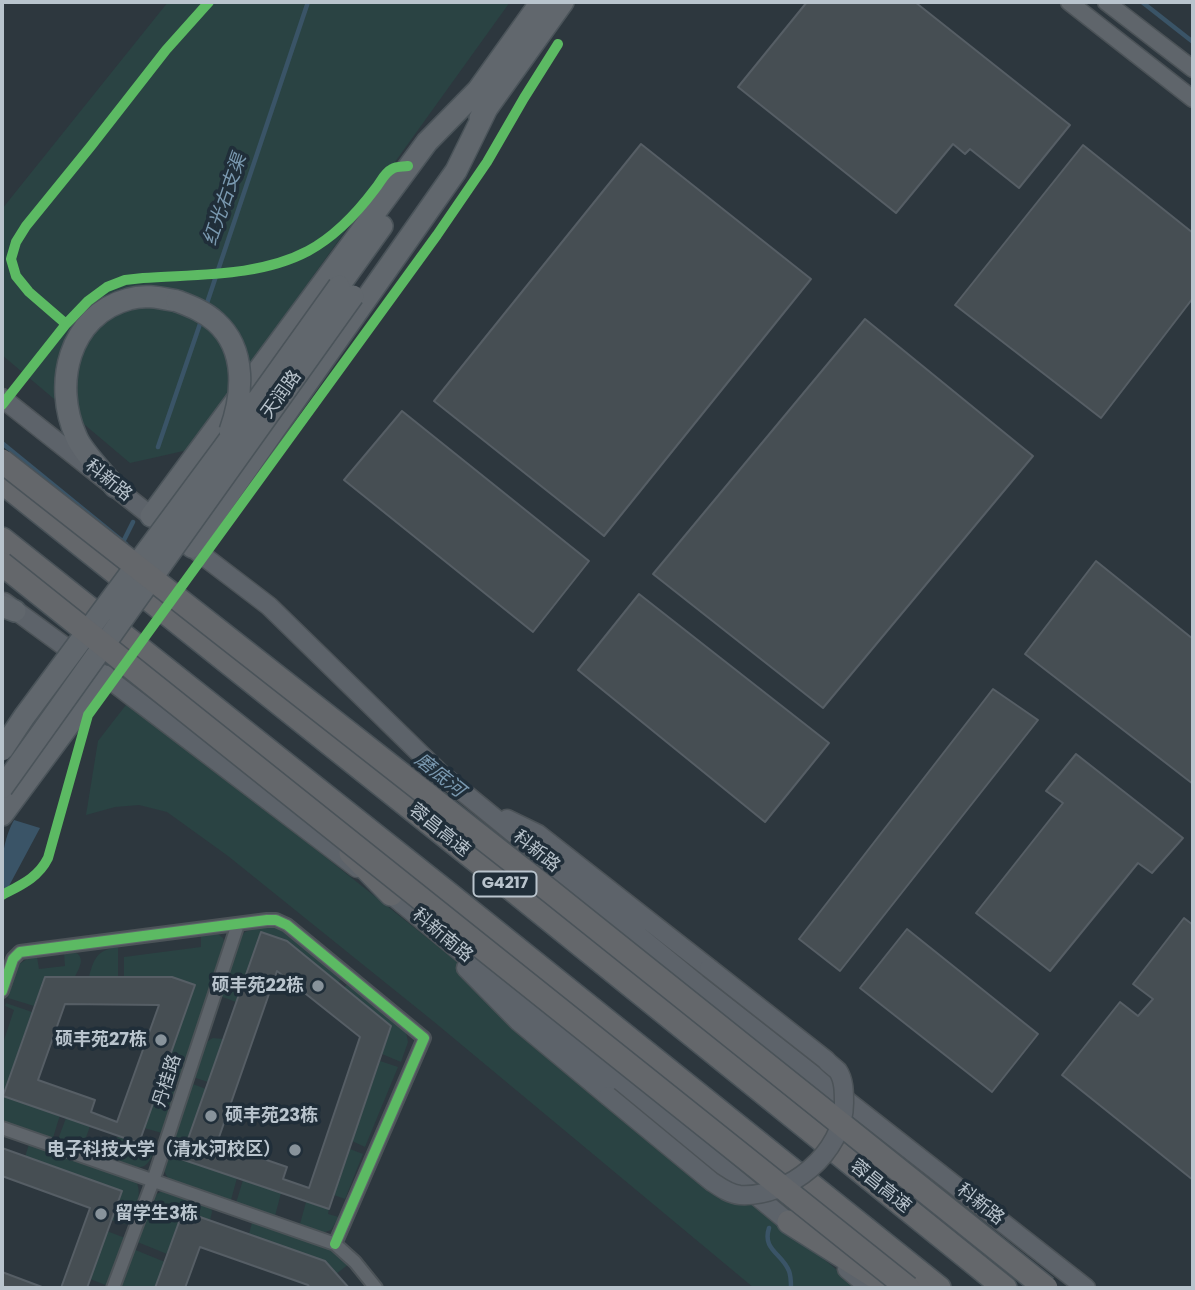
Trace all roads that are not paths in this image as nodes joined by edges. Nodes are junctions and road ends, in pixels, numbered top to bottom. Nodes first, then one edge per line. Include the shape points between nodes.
1 (541, 2) edge
2 (563, 2) edge
3 (1069, 2) edge
4 (1106, 2) edge
5 (1193, 69) edge
6 (484, 96) junction
7 (1193, 99) edge
8 (346, 291) junction
9 (2, 397) edge
10 (224, 447) junction
11 (2, 461) edge
12 (2, 482) edge
13 (115, 487) junction
14 (151, 516) junction
15 (2, 539) edge
16 (192, 547) junction
17 (2, 564) edge
18 (6, 606) edge
19 (105, 676) junction
20 (192, 691) junction
21 (24, 717) junction
22 (2, 738) edge
23 (2, 750) edge
24 (2, 788) edge
25 (484, 808) junction
26 (2, 815) edge
27 (391, 894) junction
28 (238, 924) junction
29 (2, 992) edge
30 (2, 1128) edge
31 (153, 1181) junction
32 (789, 1222) junction
33 (335, 1244) junction
34 (113, 1288) edge
35 (376, 1288) edge
36 (870, 1288) edge
37 (893, 1288) edge
38 (908, 1288) edge
39 (939, 1288) edge
40 (1005, 1288) edge
41 (1046, 1288) edge
42 (1086, 1288) edge

1 - 6 main road, 天润路
2 - 6 main road, 天润路
3 - 7 street
4 - 5 street
6 - 8 main road, 天润路
6 - 14 main road via 427,142
6 - 16 main road via 456,171
8 - 10 main road, 天润路, bridge
8 - 24 main road, 天润路, bridge
9 - 13 main road, 科新路
10 - 13 main road, bridge via 235,417 238,355 217,323 199,310 153,296 129,299 93,320 72,348 65,387 76,439
10 - 21 main road, 天润路, bridge
11 - 41 highway, bridge via 561,899
12 - 40 highway, 蓉昌高速 / G4217
13 - 14 main road, 科新路
14 - 16 main road, 科新路
15 - 20 highway, G4217
16 - 25 main road, 科新路 via 269,606 441,774
17 - 38 highway, bridge
18 - 19 main road, 科新南路
19 - 26 main road
19 - 27 main road, 科新南路
20 - 27 highway
20 - 39 highway, G4217
21 - 22 main road, bridge
21 - 23 main road, 天润路, bridge
25 - 27 main road, bridge via 538,834 839,1073 844,1108 836,1138 814,1167 787,1185 761,1193 726,1191 518,1021
25 - 42 main road, 科新路 via 694,981
27 - 32 main road, 科新南路
28 - 29 street via 20,952 13,959
28 - 31 street, 丹桂路
28 - 33 street via 276,920 288,925 424,1038
30 - 31 street
31 - 33 street
31 - 34 street, 丹桂路
32 - 36 main road, 科新南路
32 - 37 highway
33 - 35 street

